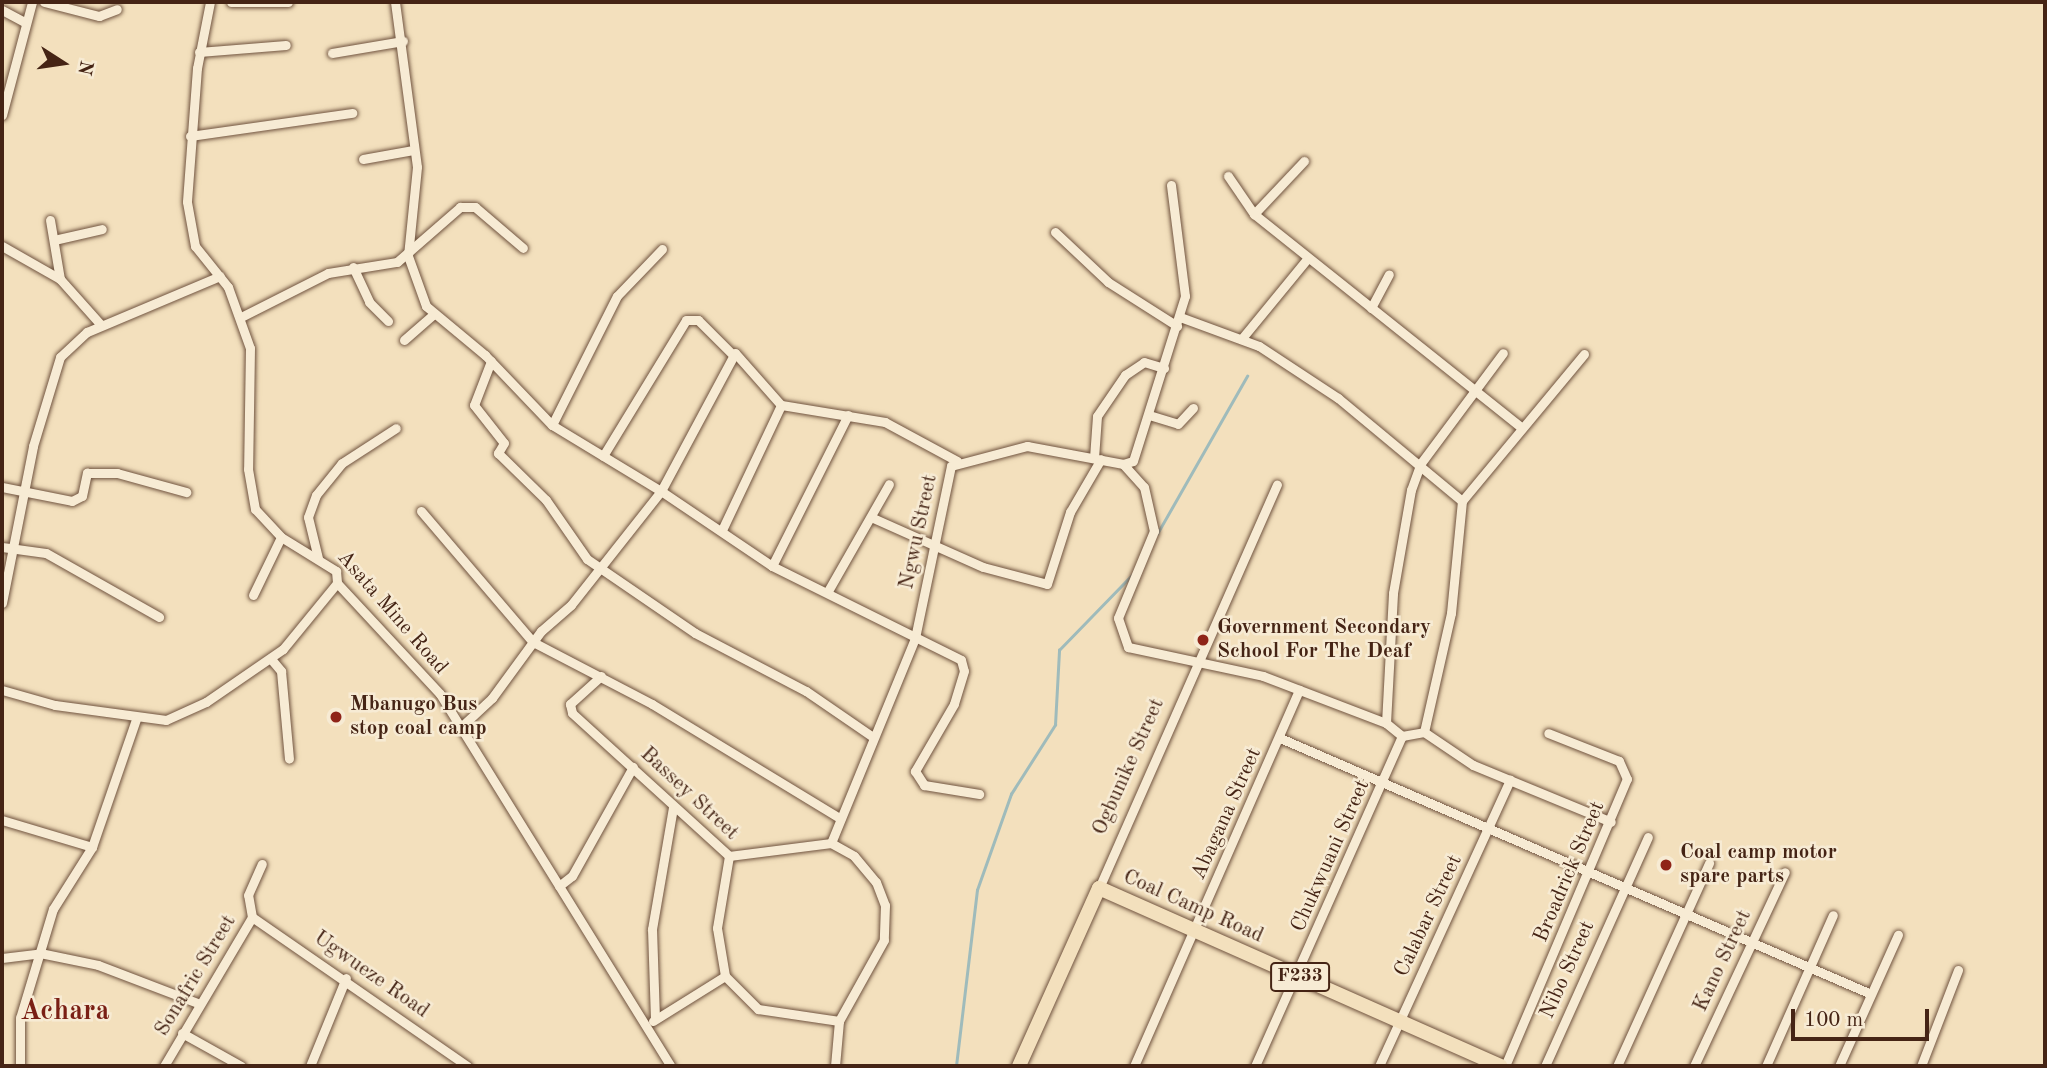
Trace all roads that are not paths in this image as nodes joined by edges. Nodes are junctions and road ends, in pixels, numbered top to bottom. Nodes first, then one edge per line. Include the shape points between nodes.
1 (32, 2) edge
2 (44, 2) edge
3 (210, 2) edge
4 (231, 2) edge
5 (288, 2) edge
6 (394, 2) edge
7 (117, 9) dead end
8 (2, 10) edge
9 (26, 23) junction
10 (403, 41) junction
11 (286, 45) dead end
12 (199, 52) junction
13 (332, 53) dead end
14 (3, 111) edge
15 (352, 113) dead end
16 (190, 136) junction
17 (413, 150) junction
18 (363, 159) dead end
19 (1304, 161) dead end
20 (1228, 176) dead end
21 (1171, 185) dead end
22 (1254, 214) junction
23 (50, 220) dead end
24 (102, 229) dead end
25 (1055, 232) dead end
26 (54, 240) junction
27 (2, 246) edge
28 (523, 248) dead end
29 (662, 249) dead end
30 (408, 256) junction
31 (1307, 259) junction
32 (354, 267) junction
33 (1389, 275) dead end
34 (220, 276) junction
35 (60, 279) junction
36 (1371, 308) junction
37 (432, 316) junction
38 (241, 317) junction
39 (388, 321) dead end
40 (1179, 321) junction
41 (101, 325) junction
42 (1243, 337) junction
43 (404, 340) dead end
44 (1503, 353) dead end
45 (732, 354) junction
46 (1584, 354) dead end
47 (491, 361) junction
48 (1164, 368) junction
49 (1478, 390) junction
50 (781, 405) junction
51 (1193, 408) dead end
52 (848, 415) junction
53 (1149, 415) junction
54 (552, 425) junction
55 (1521, 427) junction
56 (396, 428) dead end
57 (603, 456) junction
58 (1098, 459) junction
59 (957, 461) junction
60 (1421, 463) junction
61 (1123, 464) junction
62 (889, 484) dead end
63 (1277, 485) dead end
64 (2, 487) edge
65 (661, 491) junction
66 (186, 492) dead end
67 (22, 493) junction
68 (1462, 501) junction
69 (421, 511) dead end
70 (873, 518) junction
71 (722, 530) junction
72 (281, 537) junction
73 (6, 545) edge
74 (931, 545) junction
75 (318, 558) junction
76 (772, 566) junction
77 (598, 569) junction
78 (337, 583) junction
79 (828, 591) junction
80 (253, 595) dead end
81 (2, 603) edge
82 (159, 617) dead end
83 (915, 638) junction
84 (533, 642) junction
85 (271, 659) junction
86 (1196, 660) junction
87 (601, 676) junction
88 (2, 690) edge
89 (1299, 690) junction
90 (136, 719) junction
91 (1385, 723) junction
92 (463, 725) junction
93 (1424, 732) junction
94 (1548, 733) dead end
95 (1402, 736) junction
96 (873, 737) junction
97 (1280, 738) junction
98 (289, 759) dead end
99 (633, 767) junction
100 (1510, 780) junction
101 (1382, 783) junction
102 (979, 794) dead end
103 (673, 807) junction
104 (838, 817) junction
105 (2, 821) edge
106 (1611, 822) junction
107 (1488, 828) junction
108 (1648, 837) dead end
109 (831, 843) junction
110 (92, 847) junction
111 (729, 856) junction
112 (1709, 863) dead end
113 (262, 864) dead end
114 (1785, 872) dead end
115 (1589, 873) junction
116 (559, 886) junction
117 (1099, 888) junction
118 (1623, 888) junction
119 (1686, 914) junction
120 (1833, 915) dead end
121 (252, 917) junction
122 (1194, 929) junction
123 (1898, 935) dead end
124 (1751, 940) junction
125 (40, 953) junction
126 (2, 958) edge
127 (1810, 967) junction
128 (1958, 970) dead end
129 (1296, 975) junction
130 (725, 976) junction
131 (346, 978) junction
132 (1871, 994) junction
133 (200, 1004) junction
134 (655, 1018) junction
135 (839, 1021) junction
136 (1399, 1021) junction
137 (647, 1028) junction
138 (182, 1033) junction
139 (20, 1066) edge
140 (164, 1066) edge
141 (241, 1066) edge
142 (310, 1066) edge
143 (467, 1066) edge
144 (671, 1066) edge
145 (835, 1066) edge
146 (1019, 1066) edge
147 (1134, 1066) edge
148 (1255, 1066) edge
149 (1379, 1066) edge
150 (1502, 1066) edge
151 (1545, 1066) edge
152 (1617, 1066) edge
153 (1694, 1066) edge
154 (1766, 1066) edge
155 (1839, 1066) edge
156 (1921, 1066) edge

1 - 9 street
2 - 7 street via 99,16
3 - 12 street, Asata Mine Road
4 - 5 street
6 - 10 street
8 - 9 street
9 - 14 street
10 - 13 street
10 - 17 street
11 - 12 street
12 - 16 street, Asata Mine Road
15 - 16 street
16 - 34 street, Asata Mine Road via 186,180 191,237
17 - 18 street
17 - 30 street
19 - 22 street
20 - 22 street
21 - 40 street via 1185,271
22 - 31 street
23 - 26 street
24 - 26 street
25 - 40 street via 1108,282
26 - 35 street
27 - 35 street
28 - 30 street via 475,207 460,207
29 - 54 street via 617,296
30 - 32 street
30 - 37 street
31 - 36 street
31 - 42 street
32 - 38 street via 328,273
32 - 39 street via 369,302
33 - 36 street
34 - 38 street, Asata Mine Road
34 - 41 street
35 - 41 street
36 - 49 street
37 - 43 street
37 - 47 street
38 - 72 street, Asata Mine Road via 253,377 251,497 258,516
40 - 42 street
40 - 48 street
41 - 67 street via 60,357
42 - 60 street via 1338,398
44 - 49 street
45 - 50 street via 762,378
45 - 57 street via 698,320 686,320
45 - 65 street
46 - 55 street
47 - 54 street
47 - 77 street via 473,401 504,443 498,453 546,500
48 - 53 street
48 - 58 street via 1144,362 1125,375 1097,416
49 - 55 street
49 - 60 street
50 - 52 street
50 - 71 street
51 - 53 street via 1178,424
52 - 59 street via 916,434
52 - 76 street
53 - 61 street via 1133,461
54 - 57 street
55 - 68 street
56 - 75 street via 342,463 316,495 308,517
57 - 65 street
58 - 59 street, Ngwu Street via 1027,446
58 - 61 street, Ngwu Street
58 - 74 street via 1070,512 1047,584
59 - 74 street, Ngwu Street via 943,487
60 - 68 street
60 - 91 street via 1397,562
61 - 86 street via 1144,487 1154,531 1118,618 1128,647
62 - 70 street
63 - 86 street, Ogbunike Street
64 - 67 street
65 - 71 street
65 - 77 street
66 - 67 street via 140,476 87,473 78,500
67 - 73 street
68 - 93 street via 1451,613
69 - 84 street
70 - 74 street
70 - 79 street
71 - 76 street
72 - 75 street, Asata Mine Road
72 - 80 street
73 - 81 street
73 - 82 street via 46,553
74 - 83 street, Ngwu Street
75 - 78 street, Asata Mine Road via 340,575
76 - 79 street
77 - 84 street
77 - 96 street
78 - 85 street
78 - 92 street, Asata Mine Road via 358,598
79 - 83 street
83 - 96 street, Ngwu Street
83 - 102 street via 964,667 954,704 916,779
84 - 87 street
84 - 92 street via 492,698
85 - 90 street via 192,710 166,720
85 - 98 street via 281,671
86 - 89 street
86 - 117 street, Ogbunike Street
87 - 99 street, Bassey Street via 570,705 572,713
87 - 104 street
88 - 90 street
89 - 91 street
89 - 97 street, Abagana Street
90 - 110 street
91 - 95 street
92 - 116 street, Asata Mine Road
93 - 95 street
93 - 100 street
94 - 106 street, Broadrick Street via 1624,765 1627,779
95 - 101 street, Chukwuani Street
96 - 104 street, Ngwu Street
97 - 101 street
97 - 122 street, Abagana Street
99 - 103 street, Bassey Street
99 - 116 street via 572,876
100 - 106 street
100 - 107 street, Calabar Street
101 - 107 street
101 - 129 street, Chukwuani Street
103 - 111 street, Bassey Street
103 - 134 street via 652,929
104 - 109 street, Ngwu Street
105 - 110 street
106 - 115 street, Broadrick Street
107 - 115 street
107 - 136 street, Calabar Street
108 - 118 street, Nibo Street
109 - 111 street, Bassey Street
109 - 135 street via 854,856 876,882 887,925 876,961
110 - 125 street via 53,909
111 - 130 street via 717,928
112 - 119 street
113 - 121 street, Sonafric Street via 248,895
114 - 124 street, Kano Street
115 - 118 street
115 - 150 street, Broadrick Street
116 - 137 street, Asata Mine Road
117 - 122 main road, Coal Camp Road / F233
117 - 146 main road, Ogbunike Street
118 - 119 street
118 - 151 street, Nibo Street
119 - 124 street
119 - 152 street
120 - 127 street
121 - 131 street, Ugwueze Road
121 - 133 street, Sonafric Street
122 - 129 main road, Coal Camp Road / F233
122 - 147 street, Abagana Street
123 - 132 street
124 - 127 street
124 - 153 street, Kano Street
125 - 126 street
125 - 133 street via 130,974
125 - 139 street via 20,1018
127 - 132 street
127 - 154 street
128 - 156 street
129 - 136 main road, Coal Camp Road / F233
129 - 148 street, Chukwuani Street
130 - 134 street
130 - 135 street via 758,1009
131 - 142 street
131 - 143 street, Ugwueze Road
132 - 155 street
133 - 138 street, Sonafric Street
134 - 137 street
135 - 145 street
136 - 149 street, Calabar Street
136 - 150 main road, Coal Camp Road / F233
137 - 144 street, Asata Mine Road
138 - 140 street, Sonafric Street
138 - 141 street

